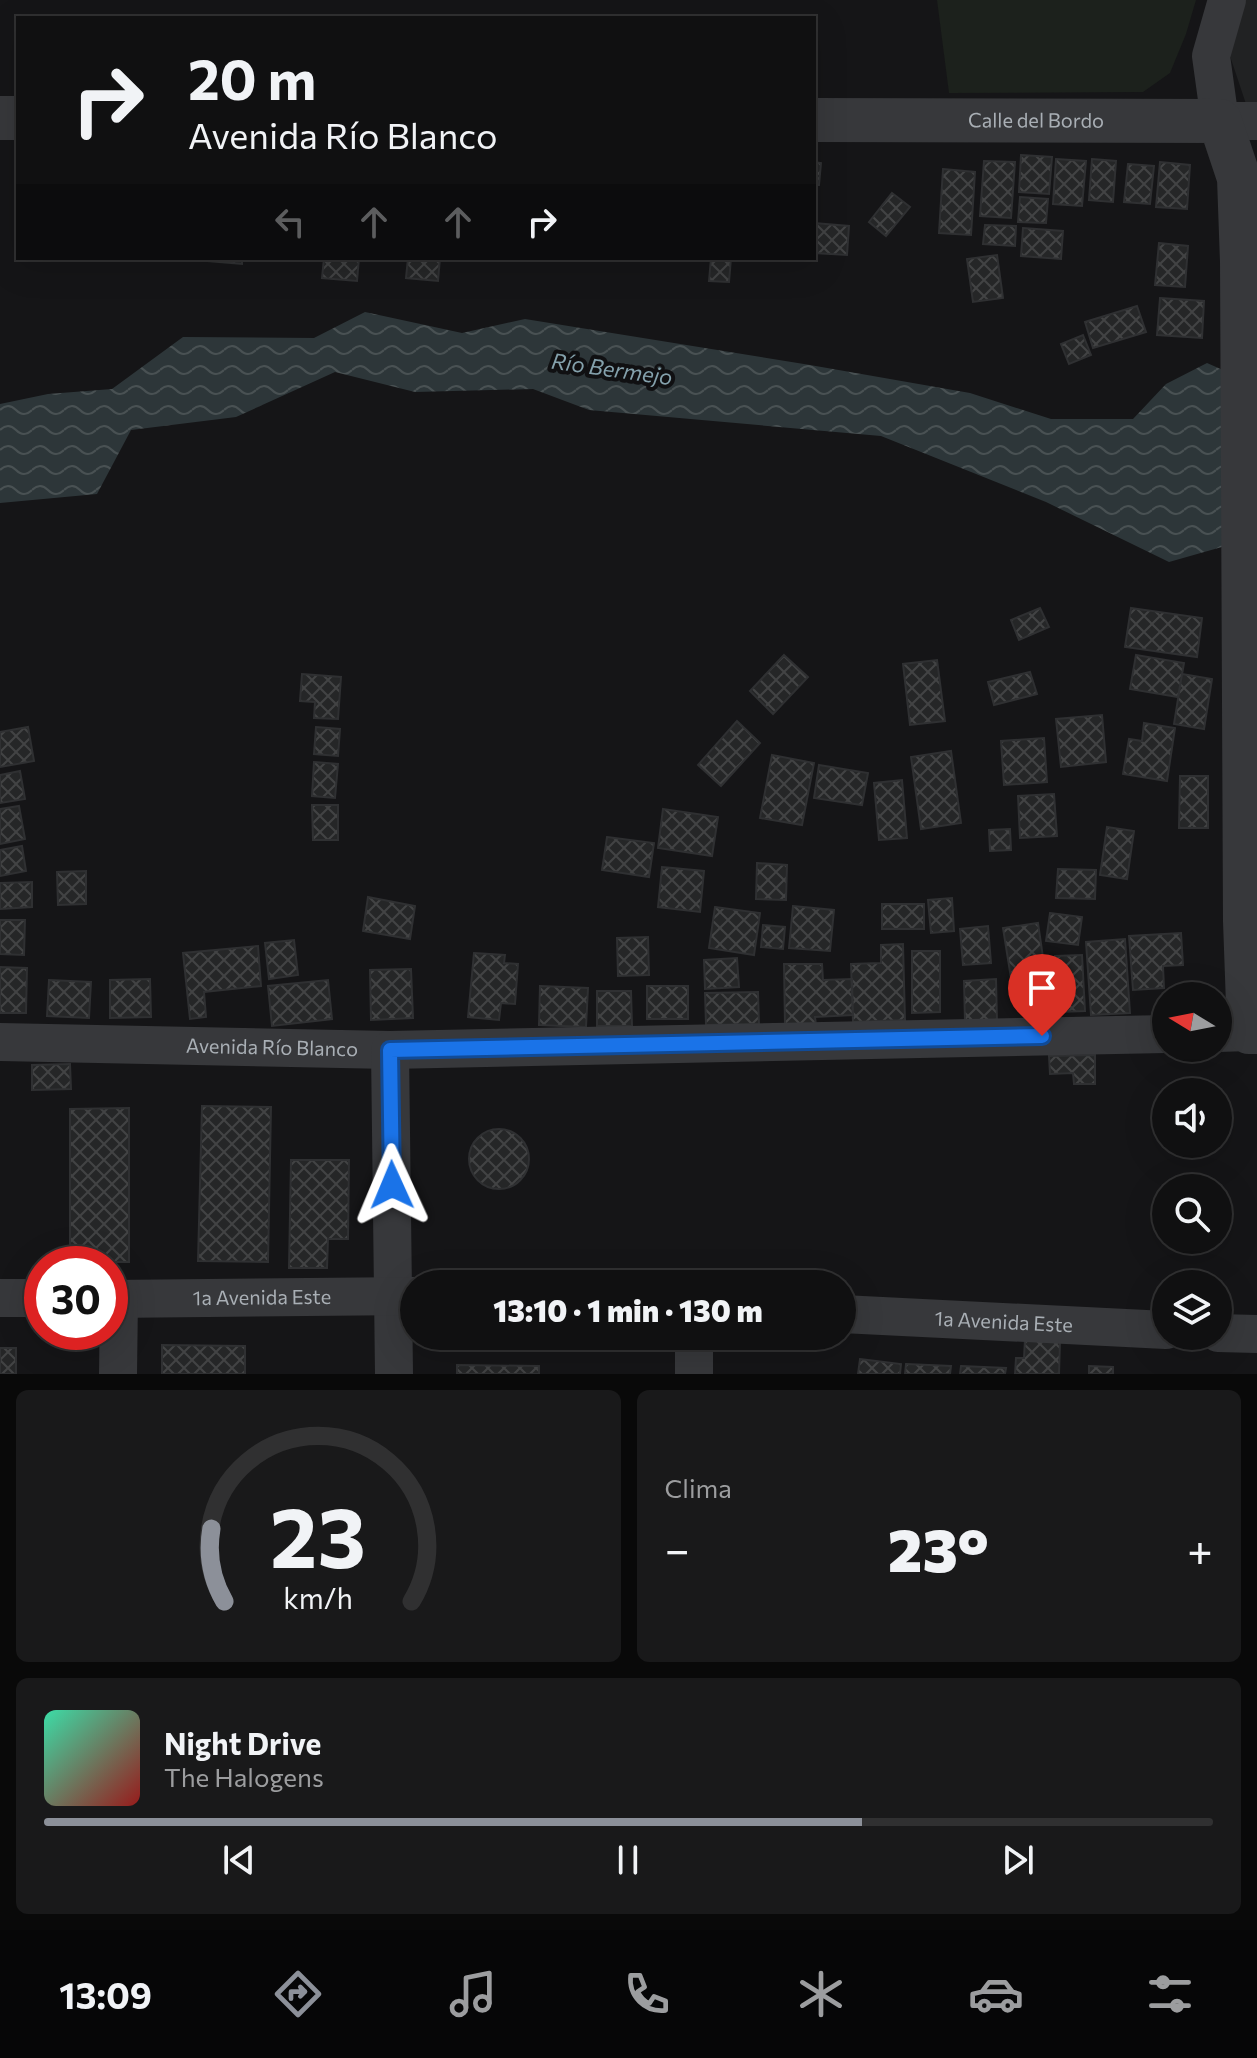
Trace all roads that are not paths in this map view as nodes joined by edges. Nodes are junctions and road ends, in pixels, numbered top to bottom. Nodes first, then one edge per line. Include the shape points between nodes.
1 (1227, 0) edge
2 (816, 120) edge
3 (1239, 121) edge
4 (1241, 1032) edge
5 (1152, 1034) edge
6 (0, 1042) edge
7 (390, 1050) junction
8 (403, 1270) edge
9 (400, 1296) edge
10 (0, 1298) edge
11 (24, 1298) edge
12 (128, 1299) edge
13 (856, 1315) edge
14 (400, 1327) edge
15 (1152, 1329) edge
16 (1232, 1333) edge
17 (1257, 1334) edge
18 (117, 1350) edge
19 (694, 1350) edge
20 (118, 1374) edge
21 (394, 1374) edge
22 (694, 1374) edge

1 - 3 street via 1211,56
2 - 3 street, Calle del Bordo
3 - 4 street via 1245,921
5 - 7 street, Avenida Río Blanco
6 - 7 street, Avenida Río Blanco
7 - 8 street
9 - 12 street, 1a Avenida Este
10 - 11 street
13 - 15 street, 1a Avenida Este
14 - 21 street
16 - 17 street
18 - 20 street
19 - 22 street

